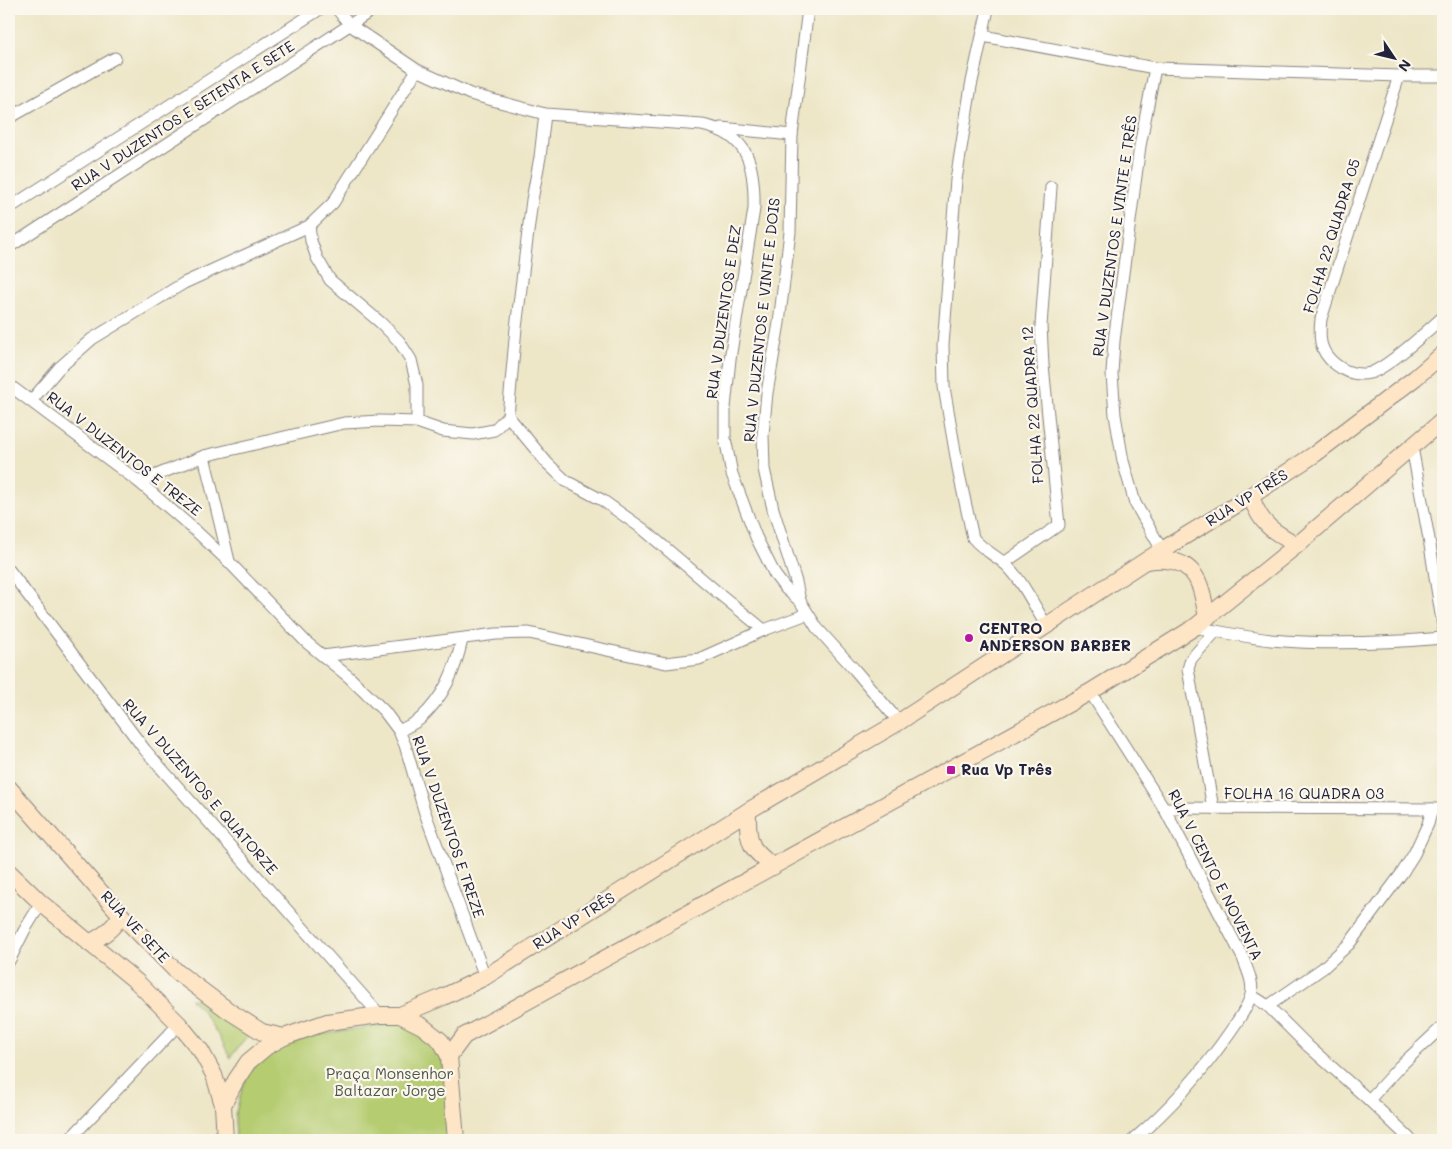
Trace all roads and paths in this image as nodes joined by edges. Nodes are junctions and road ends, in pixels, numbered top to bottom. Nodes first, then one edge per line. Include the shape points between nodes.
1 (320, 9) edge
2 (337, 9) edge
3 (374, 9) edge
4 (808, 9) edge
5 (987, 10) edge
6 (350, 25) junction
7 (983, 36) junction
8 (115, 58) dead end
9 (1155, 68) junction
10 (417, 70) junction
11 (1399, 76) junction
12 (1443, 76) edge
13 (545, 114) junction
14 (9, 118) edge
15 (716, 128) junction
16 (792, 135) junction
17 (1051, 187) dead end
18 (9, 208) edge
19 (309, 226) junction
20 (9, 247) edge
21 (1443, 317) edge
22 (1443, 354) edge
23 (9, 385) edge
24 (31, 401) junction
25 (508, 416) junction
26 (1443, 420) edge
27 (417, 422) junction
28 (1412, 446) junction
29 (204, 456) junction
30 (140, 482) junction
31 (1251, 496) junction
32 (1297, 544) junction
33 (1162, 550) junction
34 (1146, 561) junction
35 (229, 562) junction
36 (1004, 563) junction
37 (9, 570) edge
38 (800, 601) junction
39 (807, 614) junction
40 (1046, 625) junction
41 (1206, 625) junction
42 (1443, 627) edge
43 (764, 630) junction
44 (1443, 638) edge
45 (462, 640) junction
46 (323, 656) junction
47 (1090, 692) junction
48 (899, 722) junction
49 (399, 730) junction
50 (9, 788) edge
51 (1164, 808) junction
52 (1213, 808) junction
53 (1438, 809) edge
54 (748, 811) junction
55 (773, 867) junction
56 (9, 872) edge
57 (41, 903) junction
58 (121, 915) junction
59 (89, 943) junction
60 (9, 961) edge
61 (485, 976) junction
62 (1251, 995) junction
63 (1268, 1006) junction
64 (380, 1015) junction
65 (400, 1016) junction
66 (180, 1024) junction
67 (1443, 1026) edge
68 (284, 1037) junction
69 (449, 1056) junction
70 (1369, 1100) junction
71 (223, 1104) junction
72 (69, 1140) edge
73 (225, 1140) edge
74 (456, 1140) edge
75 (1133, 1140) edge
76 (1411, 1140) edge

1 - 18 street
2 - 6 street, RUA V DUZENTOS E DEZ
3 - 6 street, RUA V DUZENTOS E SETENTA E SETE
4 - 16 street, RUA V DUZENTOS E VINTE E DOIS
5 - 7 street
6 - 10 street, RUA V DUZENTOS E DEZ
6 - 20 street, RUA V DUZENTOS E SETENTA E SETE
7 - 9 street
7 - 36 street via 971,86 956,180 943,345 944,387 973,538 980,547
8 - 14 street
9 - 11 street
9 - 33 street, RUA V DUZENTOS E VINTE E TRÊS via 1138,166 1112,374 1123,461 1135,503
10 - 13 street, RUA V DUZENTOS E DEZ via 470,94
10 - 19 street via 333,203
11 - 12 street
11 - 21 street, FOLHA 22 QUADRA 05 via 1320,319 1322,349 1342,370 1371,373
13 - 15 street, RUA V DUZENTOS E DEZ
13 - 25 street
15 - 16 street
15 - 38 street, RUA V DUZENTOS E DEZ via 731,136 746,151 754,188 754,209 730,359 725,438 732,474 756,537 775,575
16 - 38 street, RUA V DUZENTOS E VINTE E DOIS via 790,232 763,444 764,469
17 - 36 street, FOLHA 22 QUADRA 12 via 1041,326 1042,365 1059,525
19 - 24 street via 184,283 99,334 59,368
19 - 27 street via 317,258 330,280 381,323 411,360 417,385
22 - 31 main road, RUA VP TRÊS via 1315,454
23 - 24 street, RUA V DUZENTOS E TREZE
24 - 30 street, RUA V DUZENTOS E TREZE
25 - 27 street via 494,430 473,434 443,431
25 - 43 street via 566,481 602,500 644,529
26 - 28 main road
27 - 29 street via 344,423
28 - 32 main road
28 - 42 street
29 - 30 street
29 - 35 street
30 - 35 street, RUA V DUZENTOS E TREZE
31 - 32 main road via 1261,519 1277,534
31 - 33 main road, RUA VP TRÊS
32 - 41 main road
33 - 34 main road, RUA VP TRÊS
34 - 40 main road, RUA VP TRÊS
34 - 41 main road via 1165,559 1177,562 1196,576 1202,590
35 - 46 street, RUA V DUZENTOS E TREZE
36 - 40 street
37 - 64 street, RUA V DUZENTOS E QUATORZE via 145,750
38 - 39 street, RUA V DUZENTOS E DEZ
39 - 43 street
39 - 48 street, RUA V DUZENTOS E DEZ
40 - 48 main road, RUA VP TRÊS
41 - 44 street via 1271,640 1399,642
41 - 47 main road
41 - 52 street via 1188,669
43 - 45 street via 699,659 666,663 529,632
45 - 46 street
45 - 49 street via 451,678 436,702 418,720
46 - 49 street, RUA V DUZENTOS E TREZE via 384,711
47 - 51 street, RUA V CENTO E NOVENTA
47 - 55 main road
48 - 54 main road, RUA VP TRÊS
49 - 61 street, RUA V DUZENTOS E TREZE via 424,810
50 - 58 main road, RUA VE SETE
51 - 52 street, FOLHA 16 QUADRA 03
51 - 62 street, RUA V CENTO E NOVENTA via 1242,958 1251,980
52 - 53 street, FOLHA 16 QUADRA 03
53 - 63 street via 1402,873 1349,944 1323,968
54 - 55 main road via 749,838 753,847
54 - 61 main road, RUA VP TRÊS
55 - 69 main road via 464,1036
56 - 57 main road
57 - 59 main road
57 - 60 street
58 - 59 main road via 110,930
58 - 68 main road, RUA VE SETE via 177,972 229,1012 262,1032
59 - 66 main road via 137,982
61 - 65 main road, RUA VP TRÊS
62 - 63 street
62 - 75 street via 1243,1013 1213,1056 1175,1100
63 - 70 street
64 - 65 main road
64 - 68 main road via 326,1022
65 - 69 main road via 422,1026 441,1041
66 - 71 main road via 214,1075
66 - 72 street
67 - 70 street
68 - 71 main road via 248,1062
69 - 74 main road
70 - 76 street
71 - 73 main road

